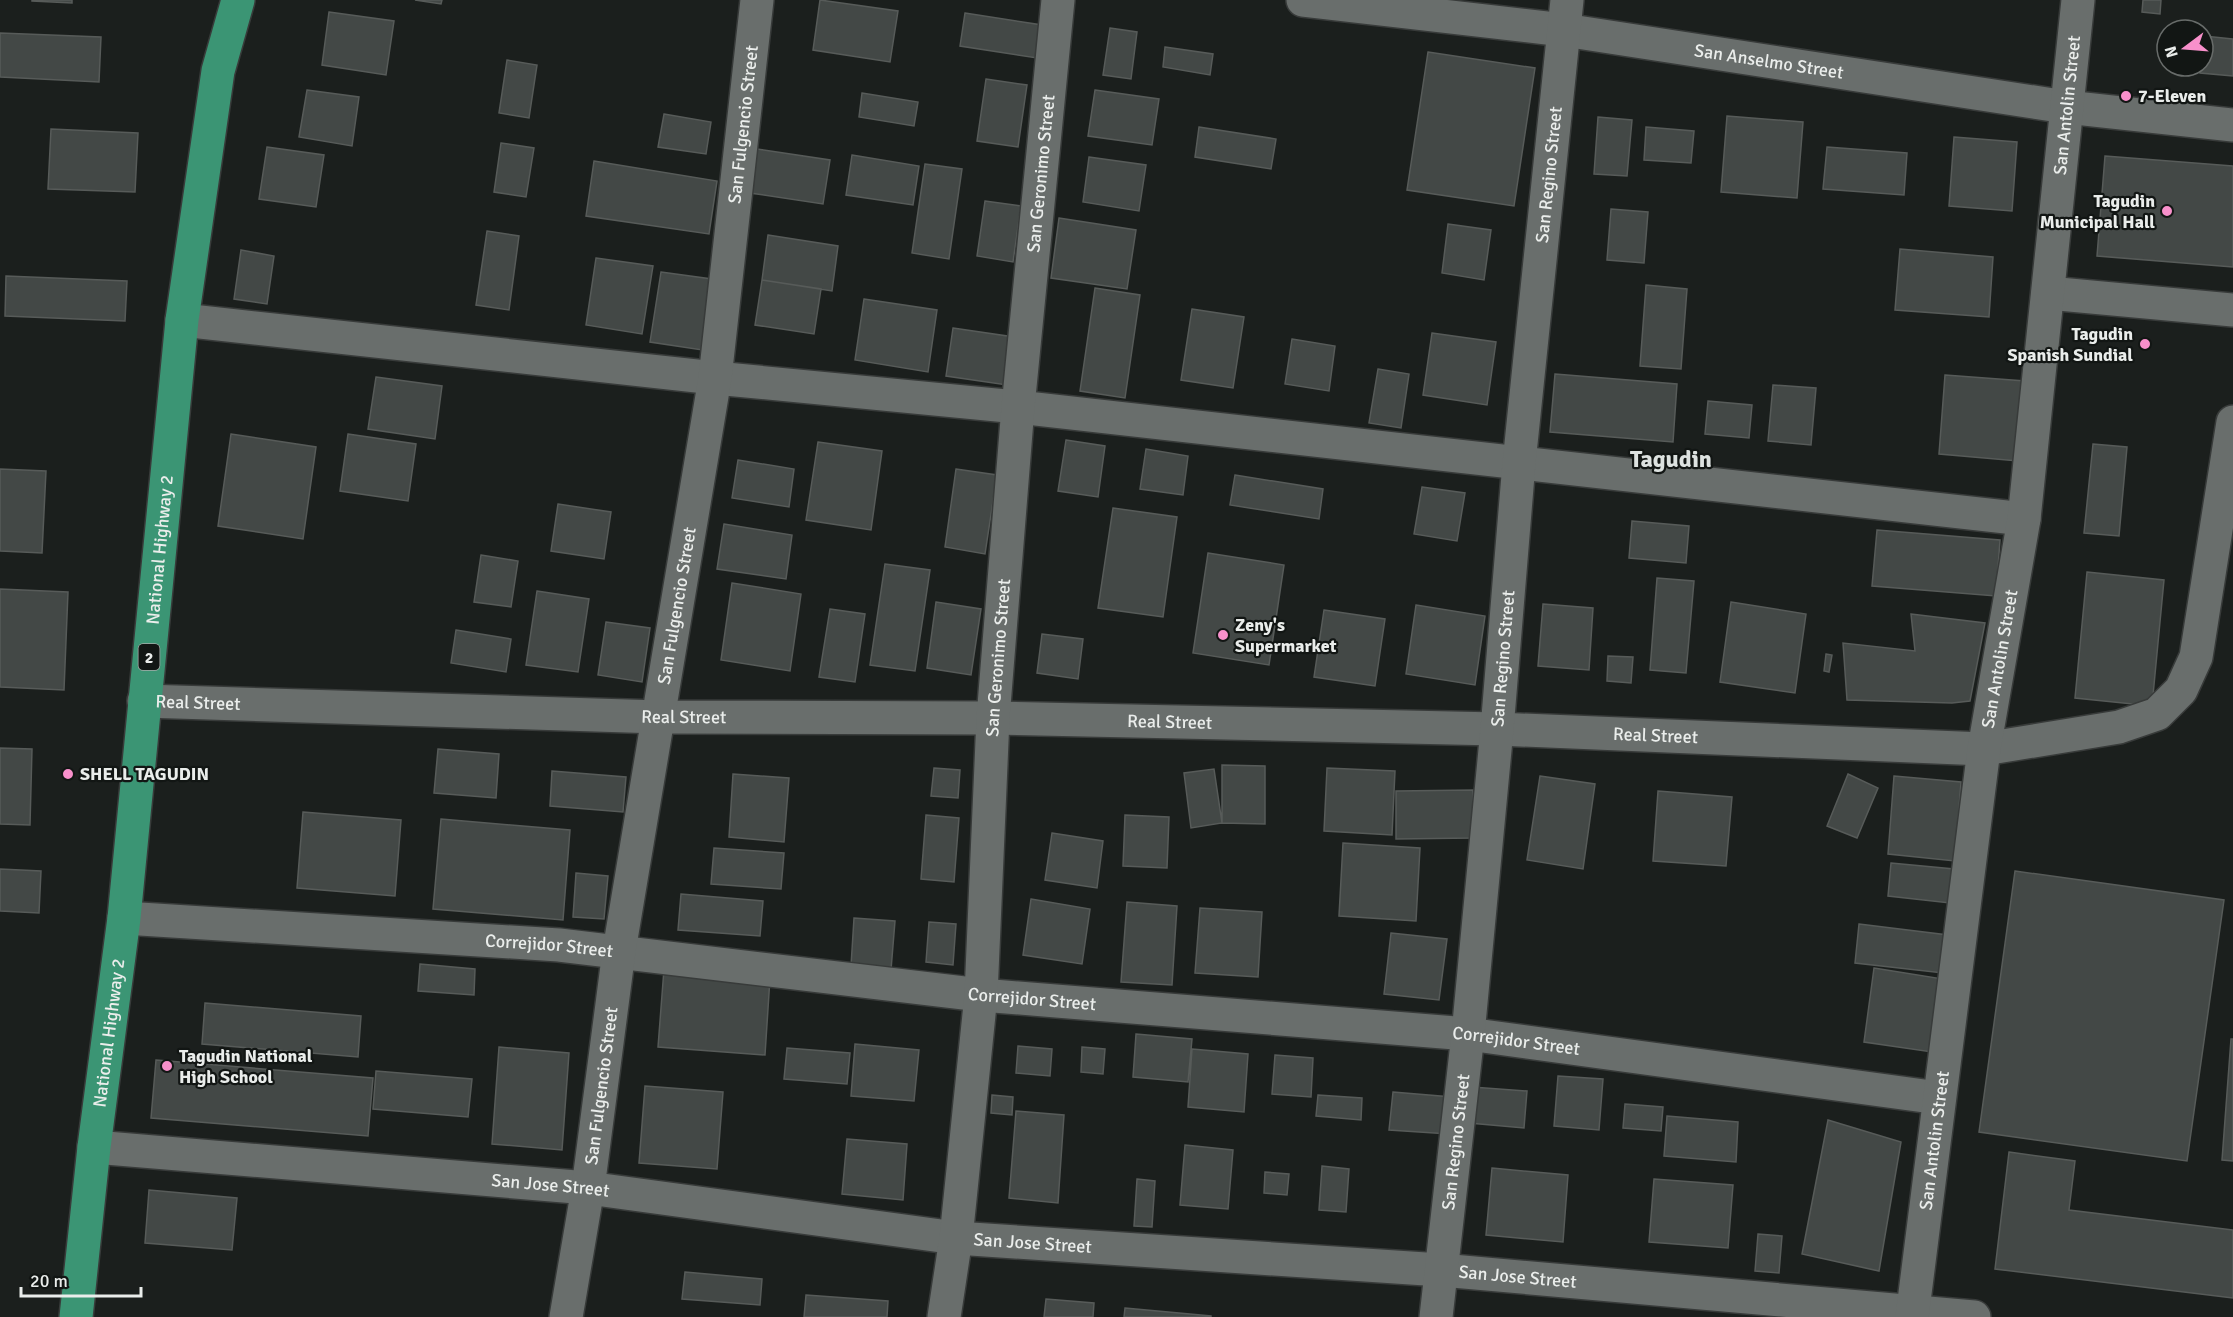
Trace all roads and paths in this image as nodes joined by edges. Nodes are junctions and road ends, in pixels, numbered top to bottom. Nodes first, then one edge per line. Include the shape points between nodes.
1 (238, 0) edge
2 (757, 0) edge
3 (1058, 0) edge
4 (1303, 0) edge
5 (2079, 0) edge
6 (1565, 15) edge
7 (2066, 107) junction
8 (2233, 124) edge
9 (2048, 293) junction
10 (2233, 310) edge
11 (182, 320) junction
12 (715, 378) junction
13 (1018, 407) junction
14 (2233, 422) edge
15 (1519, 463) junction
16 (2024, 519) junction
17 (144, 701) junction
18 (659, 717) junction
19 (993, 718) junction
20 (1497, 729) junction
21 (1984, 749) junction
22 (124, 918) junction
23 (619, 951) junction
24 (981, 995) junction
25 (1468, 1034) junction
26 (1939, 1098) junction
27 (94, 1147) junction
28 (588, 1188) junction
29 (956, 1238) junction
30 (1441, 1270) junction
31 (1912, 1314) edge
32 (76, 1317) edge
33 (566, 1317) edge
34 (944, 1317) edge
35 (1436, 1317) edge
36 (1974, 1317) edge

1 - 11 highway, National Highway 2 / 2 via 218,70
2 - 12 street, San Fulgencio Street
3 - 13 street, San Geronimo Street
4 - 6 street, San Anselmo Street
5 - 7 street, San Antolin Street
6 - 7 street, San Anselmo Street
6 - 15 street, San Regino Street
7 - 8 street, San Anselmo Street
7 - 9 street, San Antolin Street
9 - 10 street
9 - 16 street, San Antolin Street
11 - 12 street
11 - 17 highway, National Highway 2 / 2
12 - 13 street
12 - 18 street, San Fulgencio Street
13 - 15 street
13 - 19 street, San Geronimo Street
14 - 21 street, Real Street via 2196,657 2181,690 2157,714 2119,727
15 - 16 street
15 - 20 street, San Regino Street
16 - 21 street, San Antolin Street
17 - 18 street, Real Street
17 - 22 highway, National Highway 2 / 2
18 - 19 street, Real Street
18 - 23 street, San Fulgencio Street
19 - 20 street, Real Street
19 - 24 street, San Geronimo Street
20 - 21 street, Real Street
20 - 25 street, San Regino Street
21 - 26 street, San Antolin Street
22 - 23 street, Correjidor Street
22 - 27 highway, National Highway 2 / 2
23 - 24 street, Correjidor Street
23 - 28 street, San Fulgencio Street
24 - 25 street, Correjidor Street
24 - 29 street, San Geronimo Street
25 - 26 street, Correjidor Street
25 - 30 street, San Regino Street
26 - 31 street, San Antolin Street
27 - 28 street, San Jose Street
27 - 32 highway, National Highway 2 / 2
28 - 29 street, San Jose Street
28 - 33 street, San Fulgencio Street
29 - 30 street, San Jose Street
29 - 34 street, San Geronimo Street
30 - 31 street, San Jose Street
30 - 35 street, San Regino Street
31 - 36 street, San Jose Street

